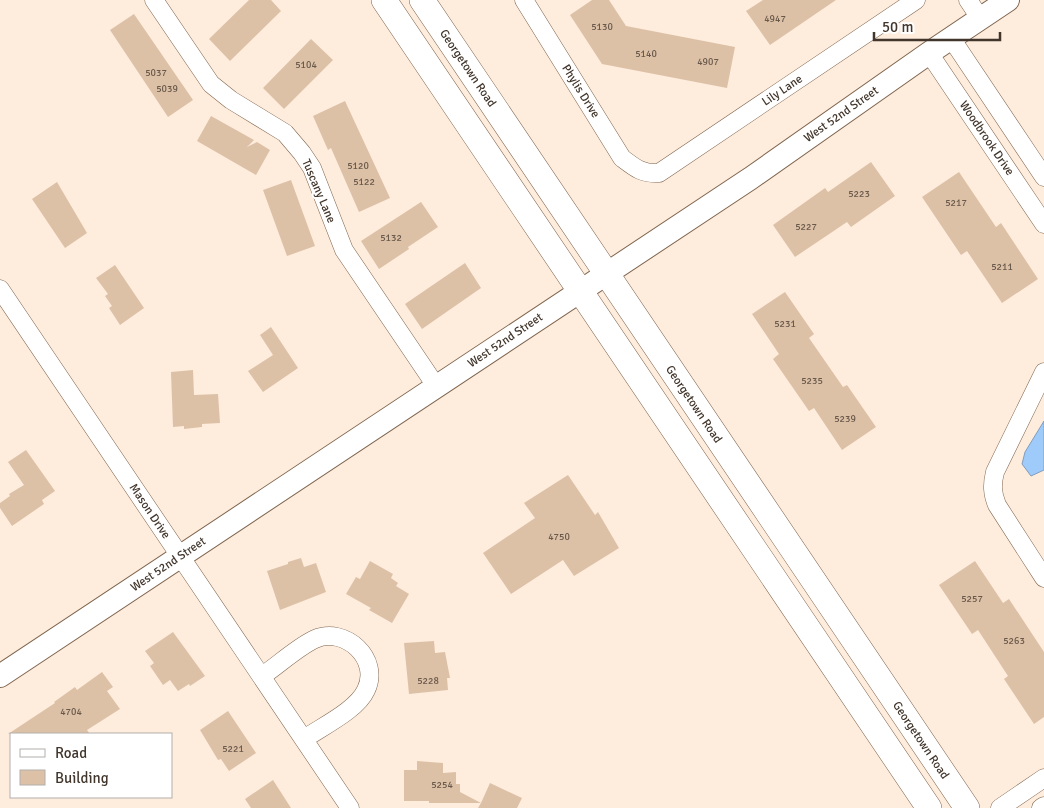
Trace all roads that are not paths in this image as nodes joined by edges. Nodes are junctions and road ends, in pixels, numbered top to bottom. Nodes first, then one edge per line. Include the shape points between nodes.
1 (154, 0) edge
2 (384, 0) edge
3 (422, 0) edge
4 (524, 0) edge
5 (916, 0) edge
6 (968, 0) edge
7 (1008, 0) edge
8 (980, 18) junction
9 (951, 38) junction
10 (929, 53) junction
11 (645, 173) joint
12 (1044, 177) edge
13 (1044, 224) edge
14 (606, 274) junction
15 (0, 289) edge
16 (579, 291) junction
17 (1044, 372) edge
18 (436, 386) junction
19 (181, 556) junction
20 (1044, 578) edge
21 (0, 676) edge
22 (262, 676) junction
23 (304, 739) junction
24 (1044, 778) edge
25 (350, 808) edge
26 (929, 808) edge
27 (967, 808) edge
28 (1000, 808) edge

1 - 18 street, Tuscany Lane via 212,84 231,100 285,133 302,153 344,250
2 - 16 main road
3 - 14 main road, Georgetown Road
4 - 11 street, Phylis Drive via 622,158
5 - 11 street, Lily Lane via 659,173
6 - 8 street
7 - 8 street, West 52nd Street
8 - 9 street, West 52nd Street
9 - 10 street, West 52nd Street
9 - 12 street, Woodbrook Drive
10 - 13 street, Woodbrook Drive
10 - 14 street, West 52nd Street via 751,178
14 - 16 street, West 52nd Street
14 - 27 main road, Georgetown Road
15 - 19 street, Mason Drive
16 - 18 street, West 52nd Street
16 - 26 main road
17 - 20 street via 992,484 996,505
18 - 19 street, West 52nd Street
19 - 21 street, West 52nd Street
19 - 22 street, Mason Drive
22 - 23 street, Mason Drive
22 - 23 street via 315,639 340,637 360,650 369,672 363,695 352,707
23 - 25 street, Mason Drive
24 - 28 street

